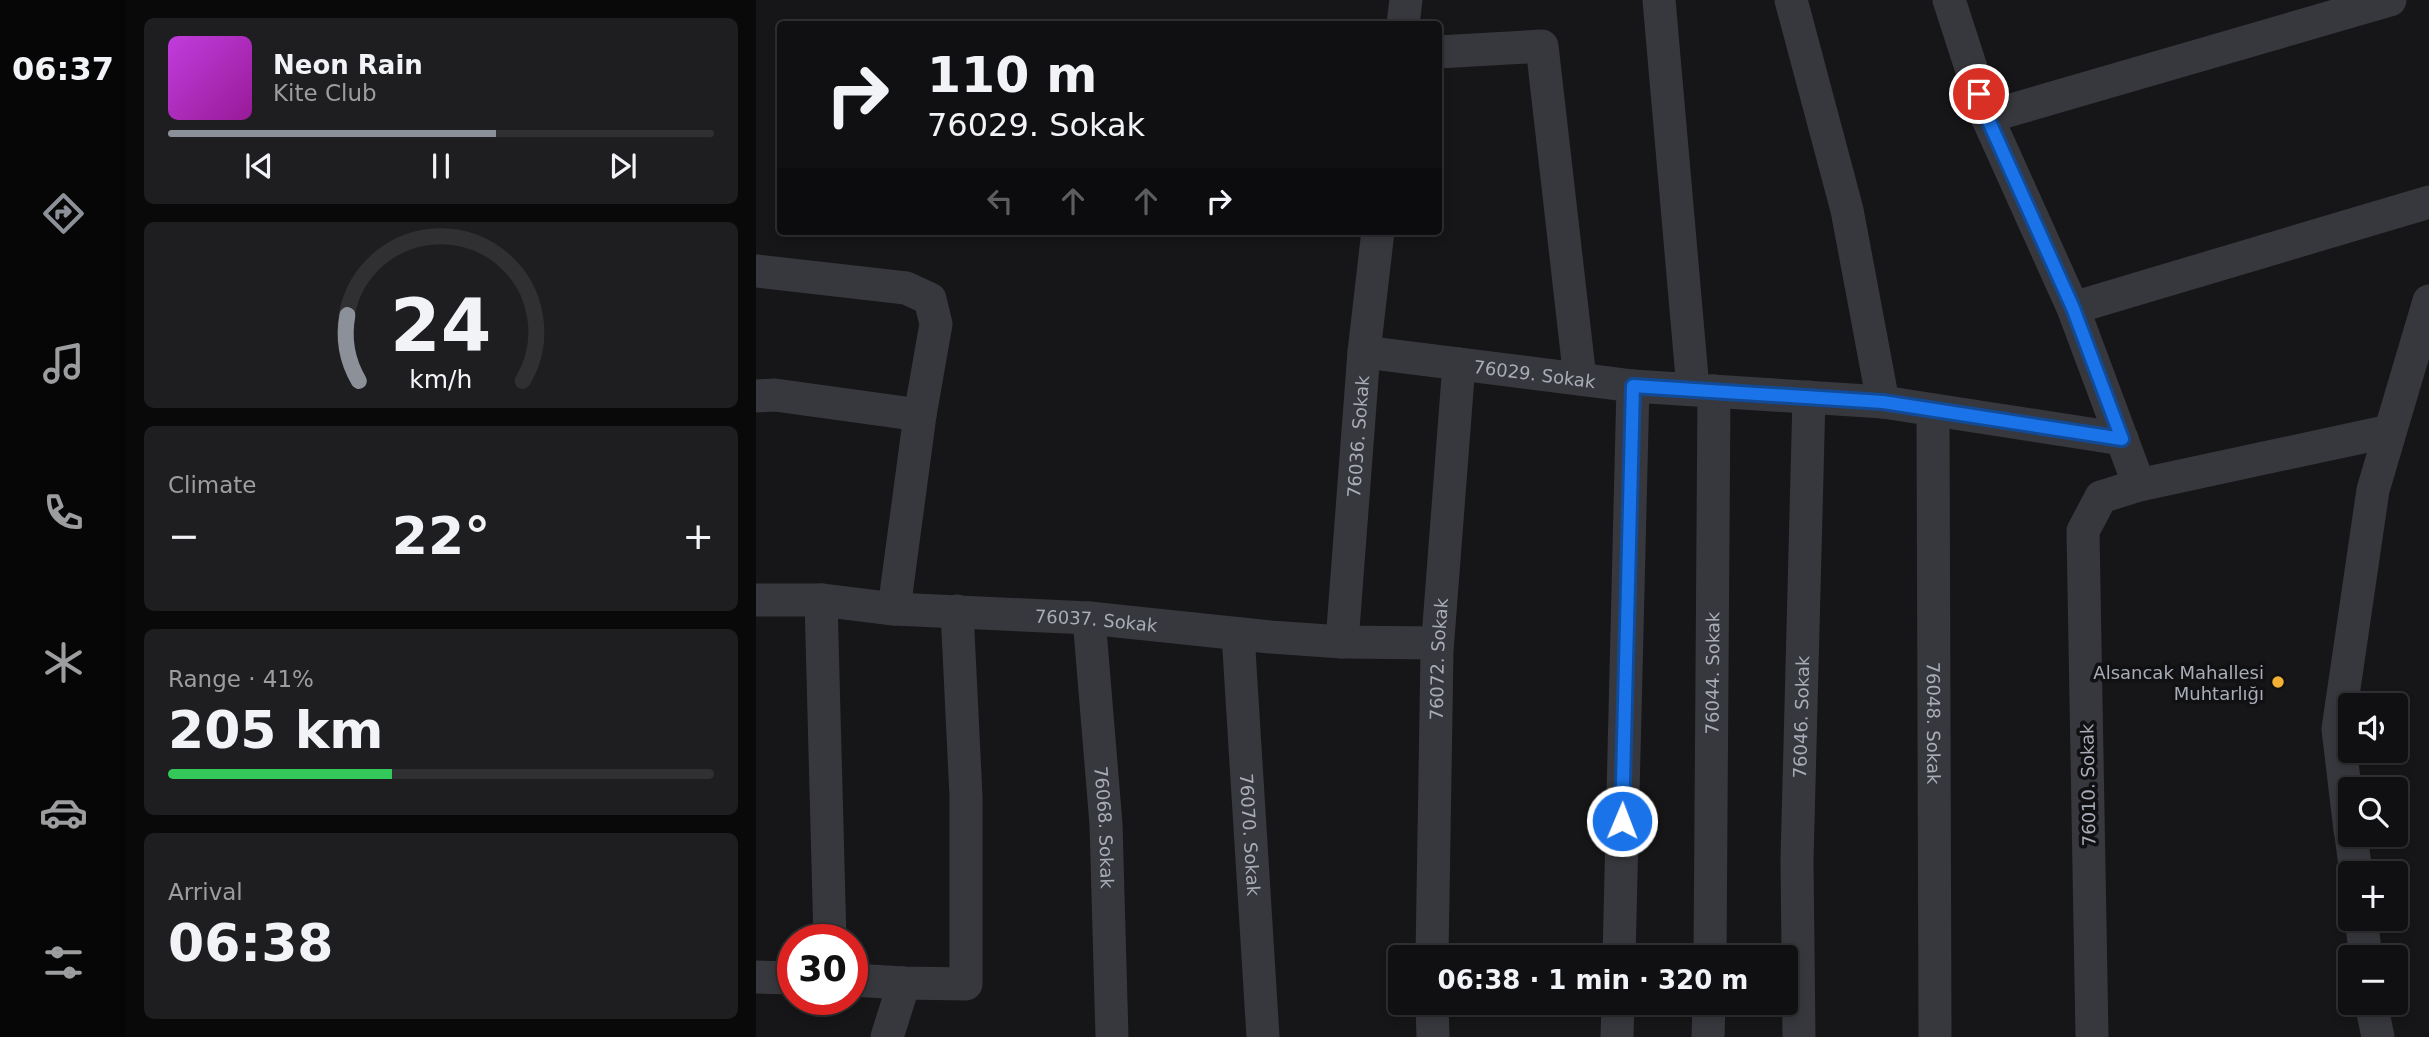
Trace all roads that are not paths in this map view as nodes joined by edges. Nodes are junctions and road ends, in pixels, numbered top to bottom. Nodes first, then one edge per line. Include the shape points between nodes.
1 (1406, 0) edge
2 (1659, 0) edge
3 (1791, 0) edge
4 (1949, 0) edge
5 (2390, 0) edge
6 (1404, 21) edge
7 (1442, 52) edge
8 (1987, 117) junction
9 (2429, 202) edge
10 (1378, 235) edge
11 (756, 271) edge
12 (2429, 301) edge
13 (2073, 308) junction
14 (1364, 352) junction
15 (1459, 364) junction
16 (1580, 379) junction
17 (1633, 386) junction
18 (1704, 390) junction
19 (756, 396) edge
20 (1809, 397) junction
21 (1883, 402) junction
22 (1933, 410) junction
23 (920, 415) junction
24 (2390, 431) junction
25 (2122, 439) junction
26 (2139, 485) junction
27 (756, 600) edge
28 (821, 600) junction
29 (894, 609) junction
30 (957, 611) junction
31 (1089, 618) junction
32 (1238, 634) junction
33 (1342, 642) junction
34 (1437, 643) junction
35 (2344, 777) edge
36 (830, 924) edge
37 (1432, 945) edge
38 (1619, 945) edge
39 (1710, 945) edge
40 (756, 978) edge
41 (777, 978) edge
42 (868, 981) edge
43 (904, 984) junction
44 (1432, 1015) edge
45 (1618, 1015) edge
46 (1709, 1015) edge
47 (2373, 1015) edge
48 (887, 1037) edge
49 (1112, 1037) edge
50 (1264, 1037) edge
51 (1433, 1037) edge
52 (1617, 1037) edge
53 (1708, 1037) edge
54 (1799, 1037) edge
55 (1935, 1037) edge
56 (2092, 1037) edge
57 (2378, 1037) edge

1 - 6 street
2 - 18 street, 76044. Sokak
3 - 21 street via 1847,210
4 - 8 street
5 - 8 street
7 - 16 street via 1542,46
8 - 13 street
9 - 13 street
10 - 14 street, 76036. Sokak
11 - 23 street via 906,288 930,299 936,324
12 - 24 street
13 - 25 street
14 - 15 street, 76029. Sokak
14 - 33 street, 76036. Sokak
15 - 16 street, 76029. Sokak
15 - 34 street, 76072. Sokak
16 - 17 street, 76029. Sokak
17 - 18 street, 76029. Sokak
17 - 38 street
18 - 20 street, 76029. Sokak
18 - 39 street, 76044. Sokak
19 - 23 street
20 - 21 street, 76029. Sokak
20 - 54 street, 76046. Sokak via 1797,861
21 - 22 street, 76029. Sokak
22 - 25 street, 76029. Sokak
22 - 55 street, 76048. Sokak
23 - 29 street
24 - 26 street, 76010. Sokak
24 - 35 street via 2373,489 2338,729
25 - 26 street
26 - 56 street, 76010. Sokak via 2101,497 2083,531
27 - 28 street, 76037. Sokak
28 - 29 street, 76037. Sokak
28 - 36 street
29 - 30 street, 76037. Sokak
30 - 31 street, 76037. Sokak
30 - 43 street via 967,796 966,984
31 - 32 street, 76037. Sokak
31 - 49 street, 76068. Sokak via 1106,824
32 - 33 street, 76037. Sokak
32 - 50 street, 76070. Sokak
33 - 34 street, 76037. Sokak
34 - 37 street, 76072. Sokak
40 - 41 street
42 - 43 street
43 - 48 street
44 - 51 street
45 - 52 street
46 - 53 street
47 - 57 street

